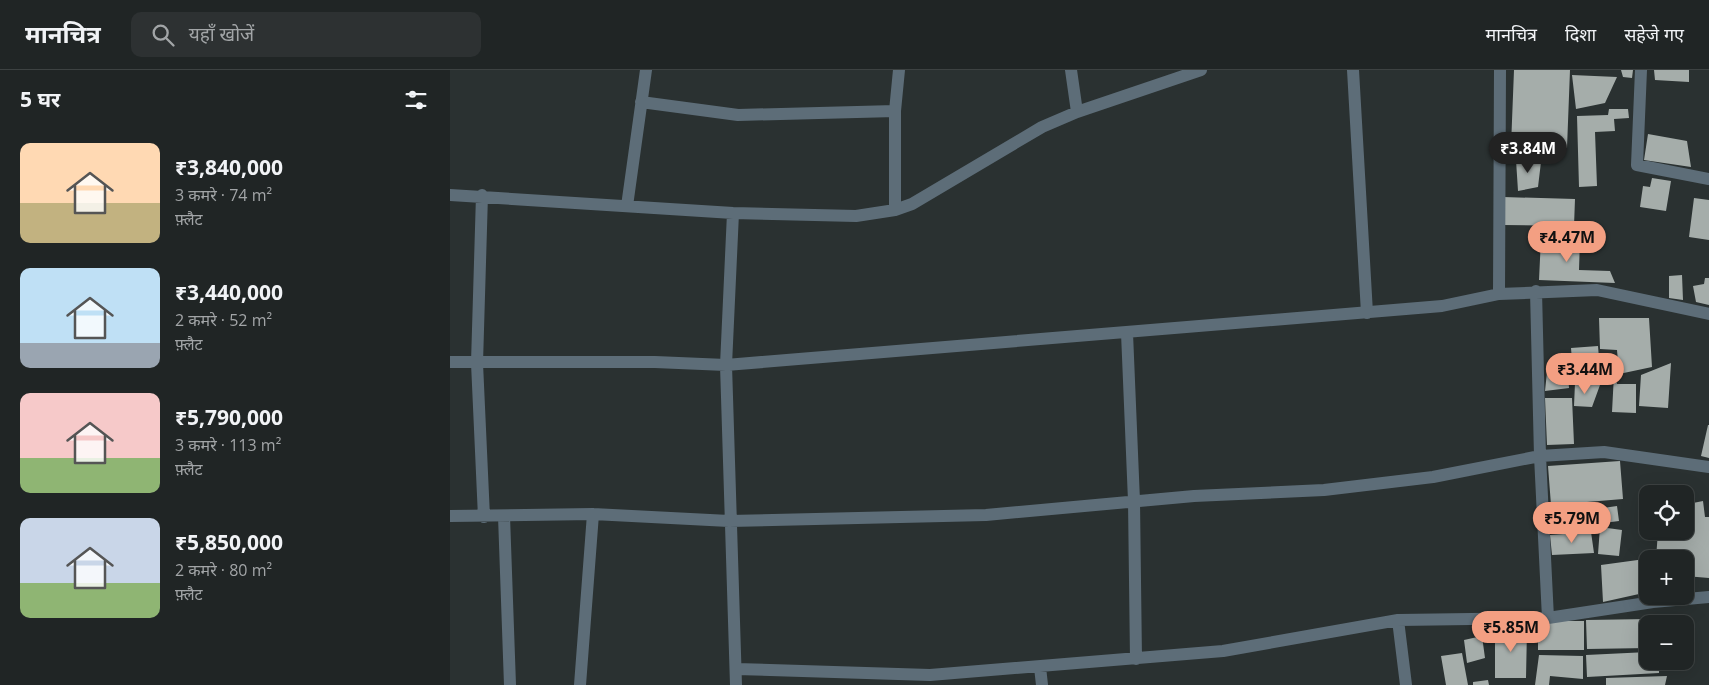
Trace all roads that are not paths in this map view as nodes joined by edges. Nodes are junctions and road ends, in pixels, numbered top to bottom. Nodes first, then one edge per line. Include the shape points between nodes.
1 (646, 70) edge
2 (899, 70) edge
3 (1071, 70) edge
4 (1200, 70) edge
5 (1353, 70) edge
6 (1500, 70) edge
7 (1641, 70) edge
8 (640, 102) junction
9 (895, 111) junction
10 (1077, 112) junction
11 (1709, 178) edge
12 (450, 195) edge
13 (482, 195) junction
14 (627, 206) junction
15 (895, 210) junction
16 (733, 213) junction
17 (1536, 291) junction
18 (1499, 294) junction
19 (1367, 313) junction
20 (1709, 314) edge
21 (1127, 333) junction
22 (450, 362) edge
23 (477, 363) junction
24 (726, 365) junction
25 (1540, 456) junction
26 (1709, 467) edge
27 (1134, 501) junction
28 (593, 514) junction
29 (450, 516) edge
30 (504, 516) junction
31 (484, 517) junction
32 (729, 521) junction
33 (1709, 597) edge
34 (1548, 618) junction
35 (1398, 620) junction
36 (1136, 659) junction
37 (1040, 667) junction
38 (736, 669) junction
39 (510, 685) edge
40 (580, 685) edge
41 (736, 685) edge
42 (1042, 685) edge
43 (1406, 685) edge

1 - 8 street
2 - 9 street
3 - 10 street
4 - 10 street
5 - 19 street
6 - 18 street
7 - 11 street via 1637,165
8 - 9 street via 738,115
8 - 14 street
9 - 15 street
10 - 15 street via 1042,127 912,204
12 - 13 street
13 - 14 street
13 - 23 street
14 - 16 street
15 - 16 street via 856,216
16 - 24 street
17 - 18 street
17 - 20 street via 1597,290
17 - 25 street
18 - 19 street via 1442,306
19 - 21 street
21 - 24 street
21 - 27 street
22 - 23 street
23 - 24 street
23 - 31 street
24 - 32 street
25 - 26 street via 1604,452
25 - 27 street via 1433,477 1324,490
25 - 34 street
27 - 32 street via 986,516
27 - 36 street
28 - 30 street
28 - 32 street
28 - 40 street
29 - 31 street
30 - 31 street
30 - 39 street
32 - 38 street
33 - 34 street
34 - 35 street
35 - 36 street via 1224,651
35 - 43 street
36 - 37 street
37 - 38 street via 930,675
37 - 42 street
38 - 41 street

